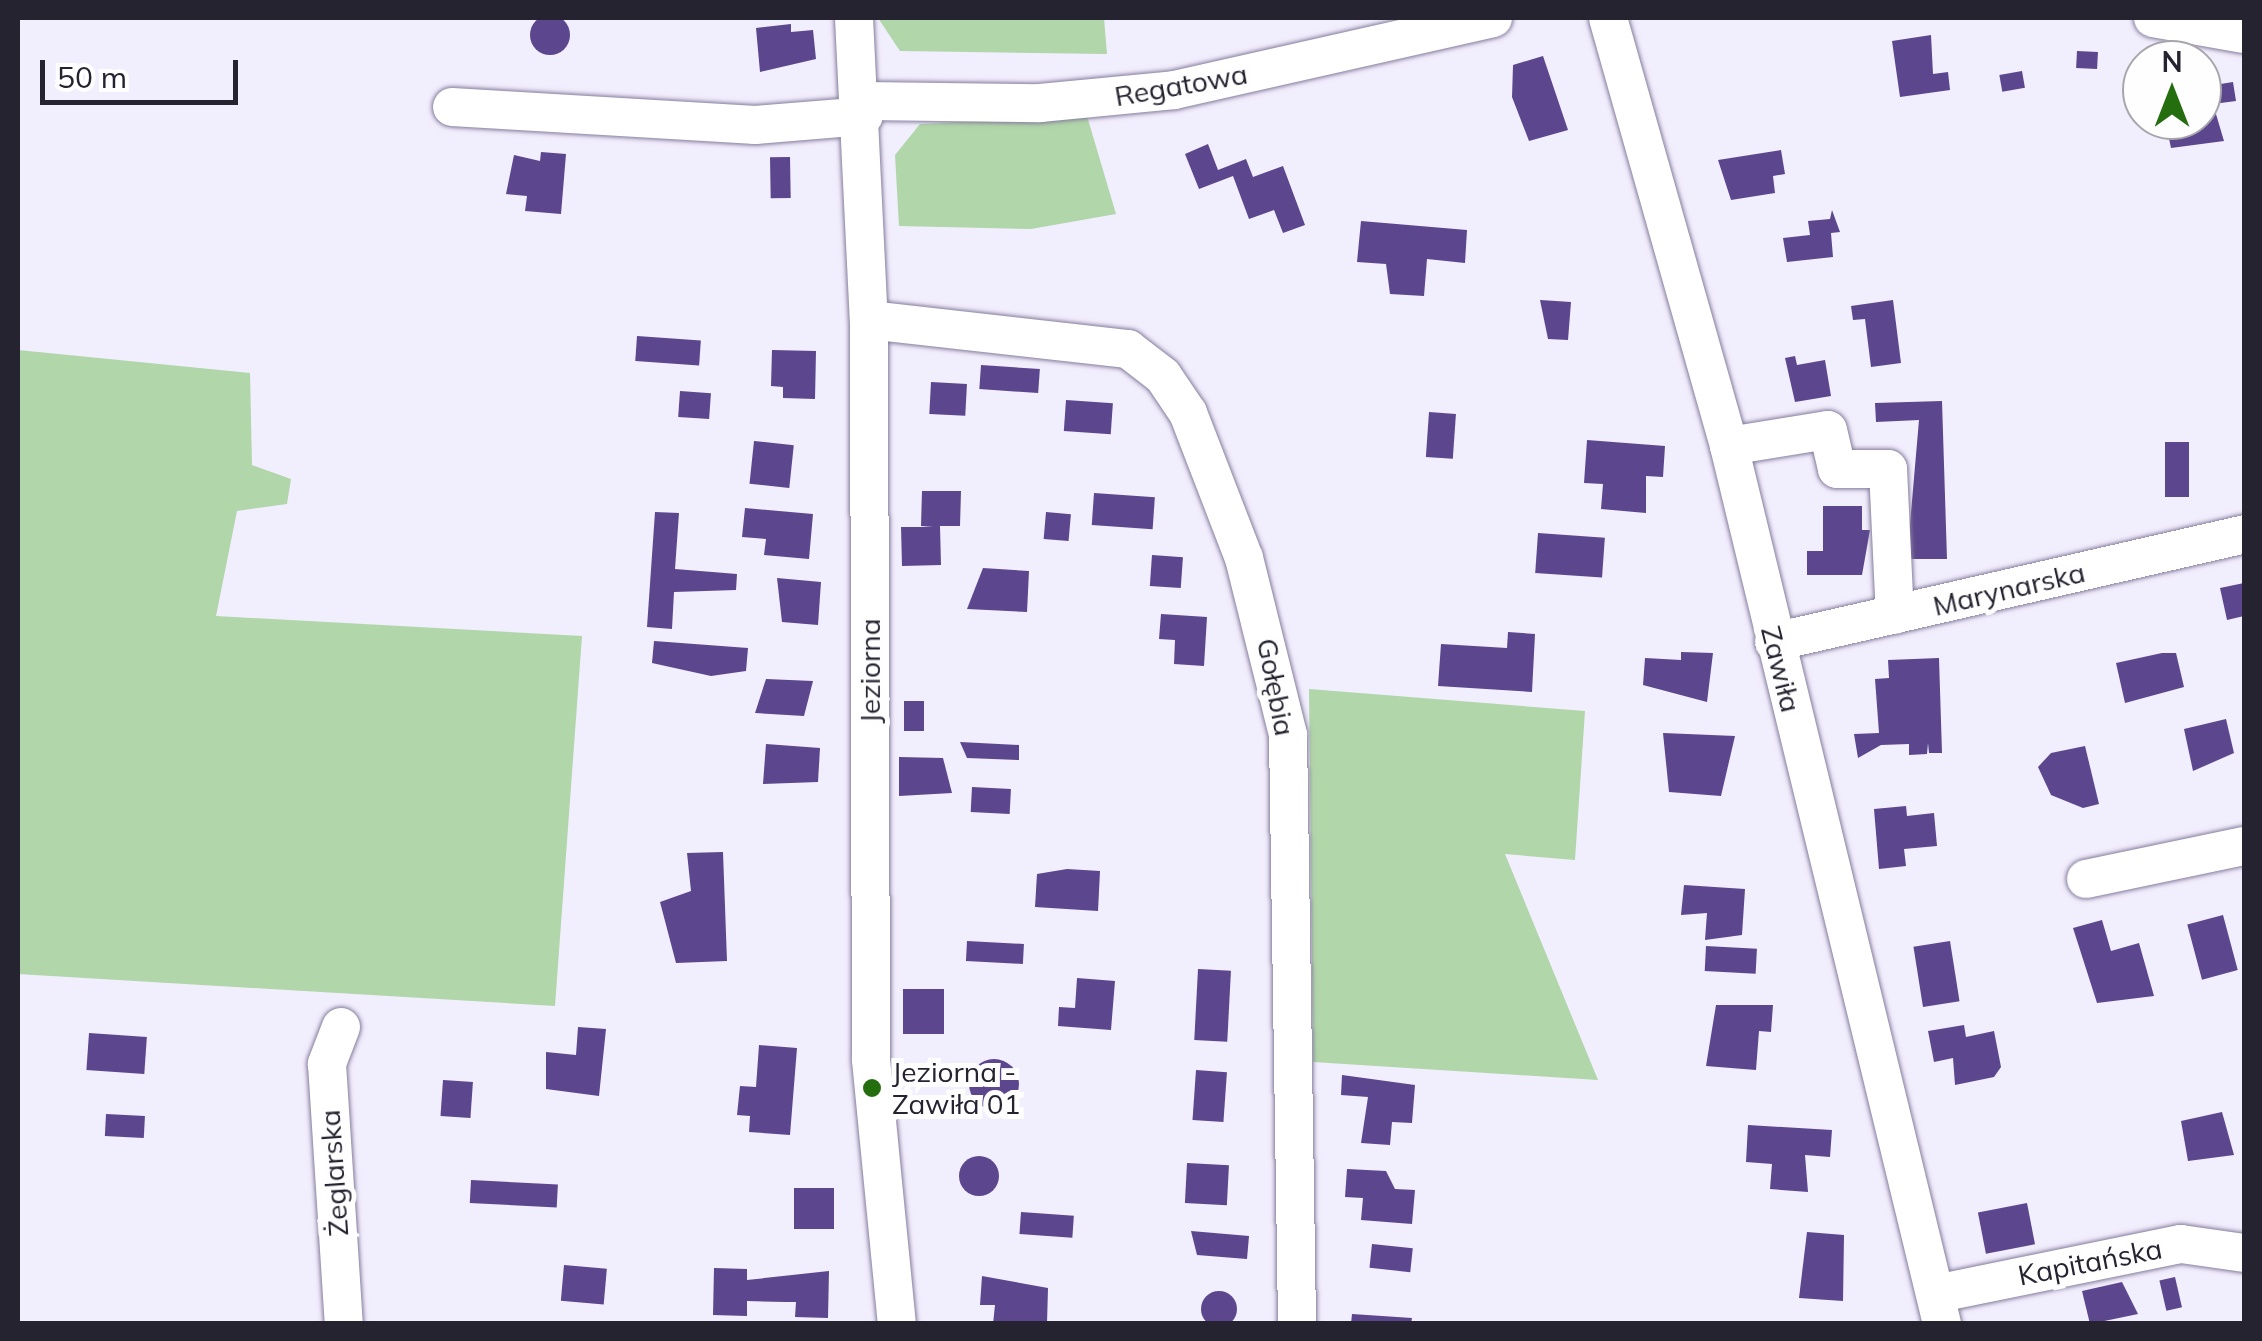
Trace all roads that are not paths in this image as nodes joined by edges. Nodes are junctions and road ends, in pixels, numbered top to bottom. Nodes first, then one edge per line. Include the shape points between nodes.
1 (854, 18) edge
2 (1493, 18) edge
3 (1608, 18) edge
4 (2153, 18) edge
5 (2244, 34) edge
6 (452, 108) dead end
7 (864, 108) junction
8 (869, 320) junction
9 (1729, 446) junction
10 (2244, 534) edge
11 (1895, 615) junction
12 (1774, 642) junction
13 (2244, 846) edge
14 (2086, 879) dead end
15 (341, 1027) dead end
16 (2244, 1253) edge
17 (1939, 1309) edge
18 (344, 1324) edge
19 (897, 1324) edge
20 (1298, 1324) edge

1 - 7 street, Jeziorna
2 - 7 street, Regatowa via 1098,100
3 - 9 street, Zawiła
4 - 5 street
6 - 7 street, Regatowa via 754,126
7 - 8 street, Jeziorna
8 - 19 street, Jeziorna via 871,1060
8 - 20 street, Gołębia via 1128,349 1163,376 1188,414 1244,558 1288,735
9 - 11 street via 1828,430 1837,469 1888,469
9 - 12 street, Zawiła
10 - 11 street, Marynarska
11 - 12 street, Marynarska
12 - 17 street, Zawiła
13 - 14 street
15 - 18 street, Żeglarska via 327,1064
16 - 17 street, Kapitańska via 2180,1244

